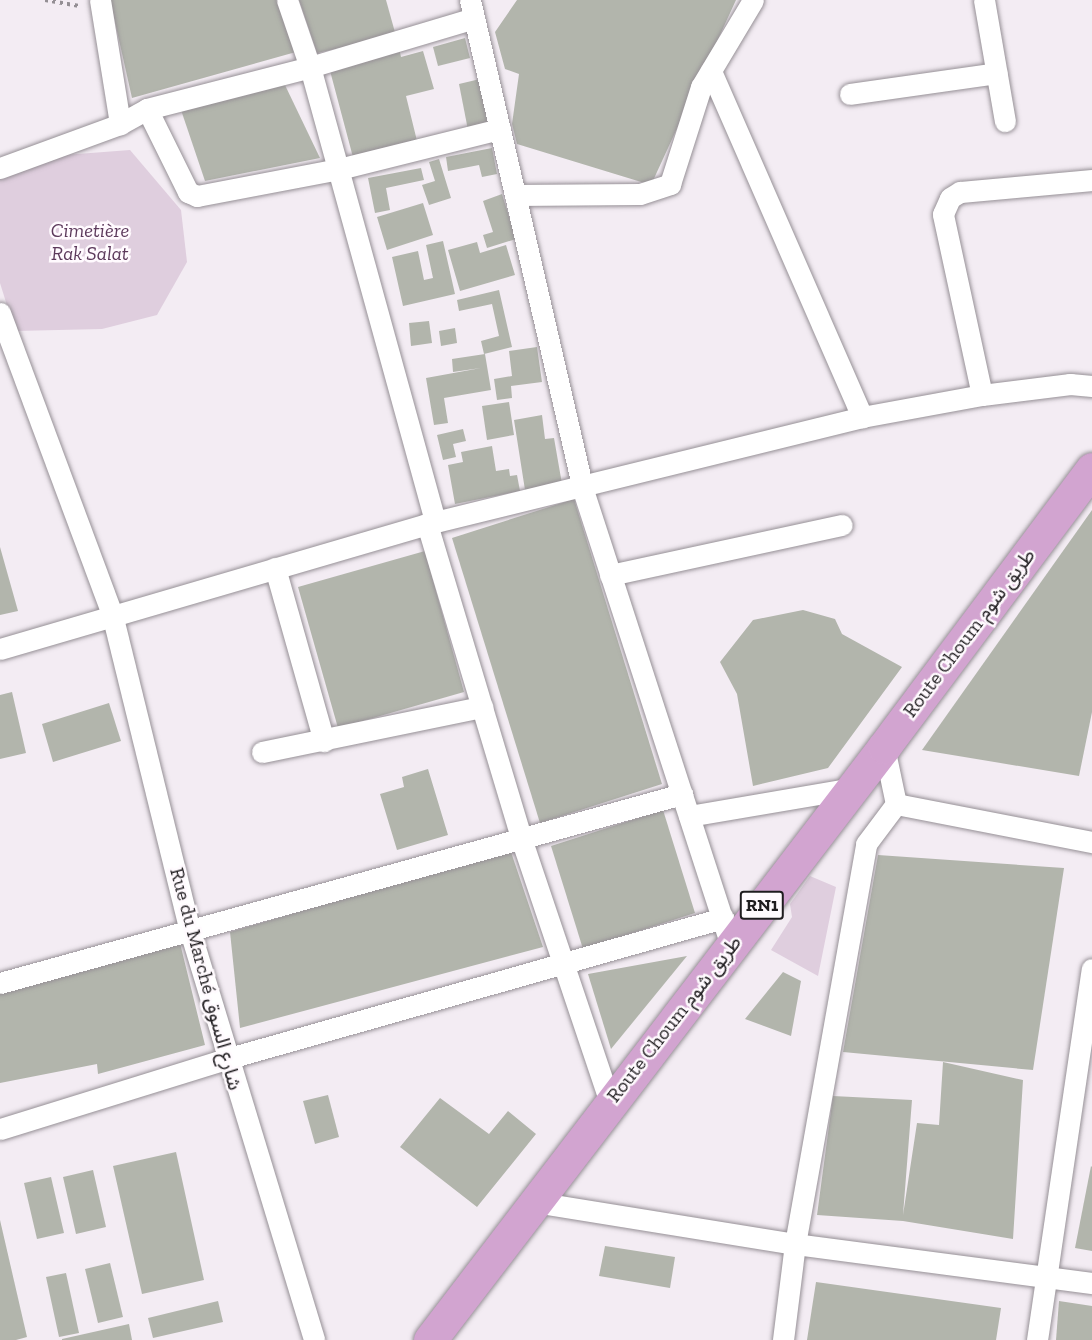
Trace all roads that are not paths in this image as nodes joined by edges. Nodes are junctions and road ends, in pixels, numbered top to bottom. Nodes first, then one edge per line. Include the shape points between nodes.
1 (287, 0) edge
2 (753, 0) edge
3 (984, 0) edge
4 (101, 5) edge
5 (472, 9) edge
6 (310, 67) junction
7 (711, 71) junction
8 (997, 73) junction
9 (850, 94) dead end
10 (147, 109) junction
11 (1005, 121) dead end
12 (120, 124) junction
13 (500, 129) junction
14 (0, 168) edge
15 (339, 169) junction
16 (1092, 180) edge
17 (515, 195) junction
18 (0, 313) edge
19 (1092, 386) edge
20 (982, 395) junction
21 (862, 417) junction
22 (1092, 469) edge
23 (582, 487) junction
24 (431, 523) junction
25 (842, 525) dead end
26 (275, 568) junction
27 (610, 575) junction
28 (112, 614) junction
29 (0, 649) edge
30 (482, 708) junction
31 (324, 741) junction
32 (884, 747) junction
33 (262, 752) dead end
34 (853, 788) junction
35 (682, 794) junction
36 (896, 804) junction
37 (689, 816) junction
38 (521, 838) junction
39 (1092, 842) edge
40 (190, 931) junction
41 (727, 931) junction
42 (561, 963) junction
43 (1092, 969) edge
44 (0, 983) edge
45 (226, 1059) junction
46 (610, 1102) junction
47 (0, 1126) edge
48 (535, 1202) junction
49 (795, 1244) junction
50 (1044, 1276) junction
51 (1092, 1283) edge
52 (314, 1340) edge
53 (430, 1340) edge
54 (783, 1340) edge
55 (1037, 1340) edge

1 - 6 street
2 - 7 street
3 - 8 street
4 - 12 street
5 - 6 street
5 - 13 street
6 - 10 street
6 - 15 street
7 - 17 street via 701,87 670,184 640,194
7 - 21 street
8 - 9 street
8 - 11 street
10 - 12 street
10 - 15 street via 188,192 197,196
12 - 14 street
13 - 15 street
13 - 17 street
15 - 24 street
16 - 20 street via 960,192 950,198 943,214
17 - 23 street
18 - 28 street, Rue du Marché شارع السوق
19 - 20 street via 1070,384
20 - 21 street
21 - 23 street
22 - 32 highway, Route Choum طريق شوم / RN1
23 - 24 street
23 - 27 street
24 - 26 street
24 - 30 street
25 - 27 street
26 - 28 street
26 - 31 street
27 - 35 street
28 - 29 street
28 - 40 street, Rue du Marché شارع السوق
30 - 31 street
30 - 38 street
31 - 33 street
32 - 34 highway, Route Choum طريق شوم / RN1
32 - 36 street
34 - 37 street
34 - 41 highway, Route Choum طريق شوم / RN1
35 - 37 street
35 - 38 street
36 - 39 street
36 - 49 street via 866,844
37 - 41 street
38 - 40 street
38 - 42 street
40 - 44 street
40 - 45 street, Rue du Marché شارع السوق
41 - 42 street
41 - 46 highway, Route Choum طريق شوم / RN1
42 - 45 street
42 - 46 street
43 - 50 street
45 - 47 street
45 - 52 street, Rue du Marché شارع السوق
46 - 48 highway, Route Choum طريق شوم / RN1
48 - 49 street
48 - 53 highway, Route Choum طريق شوم / RN1
49 - 50 street
49 - 54 street
50 - 51 street
50 - 55 street

